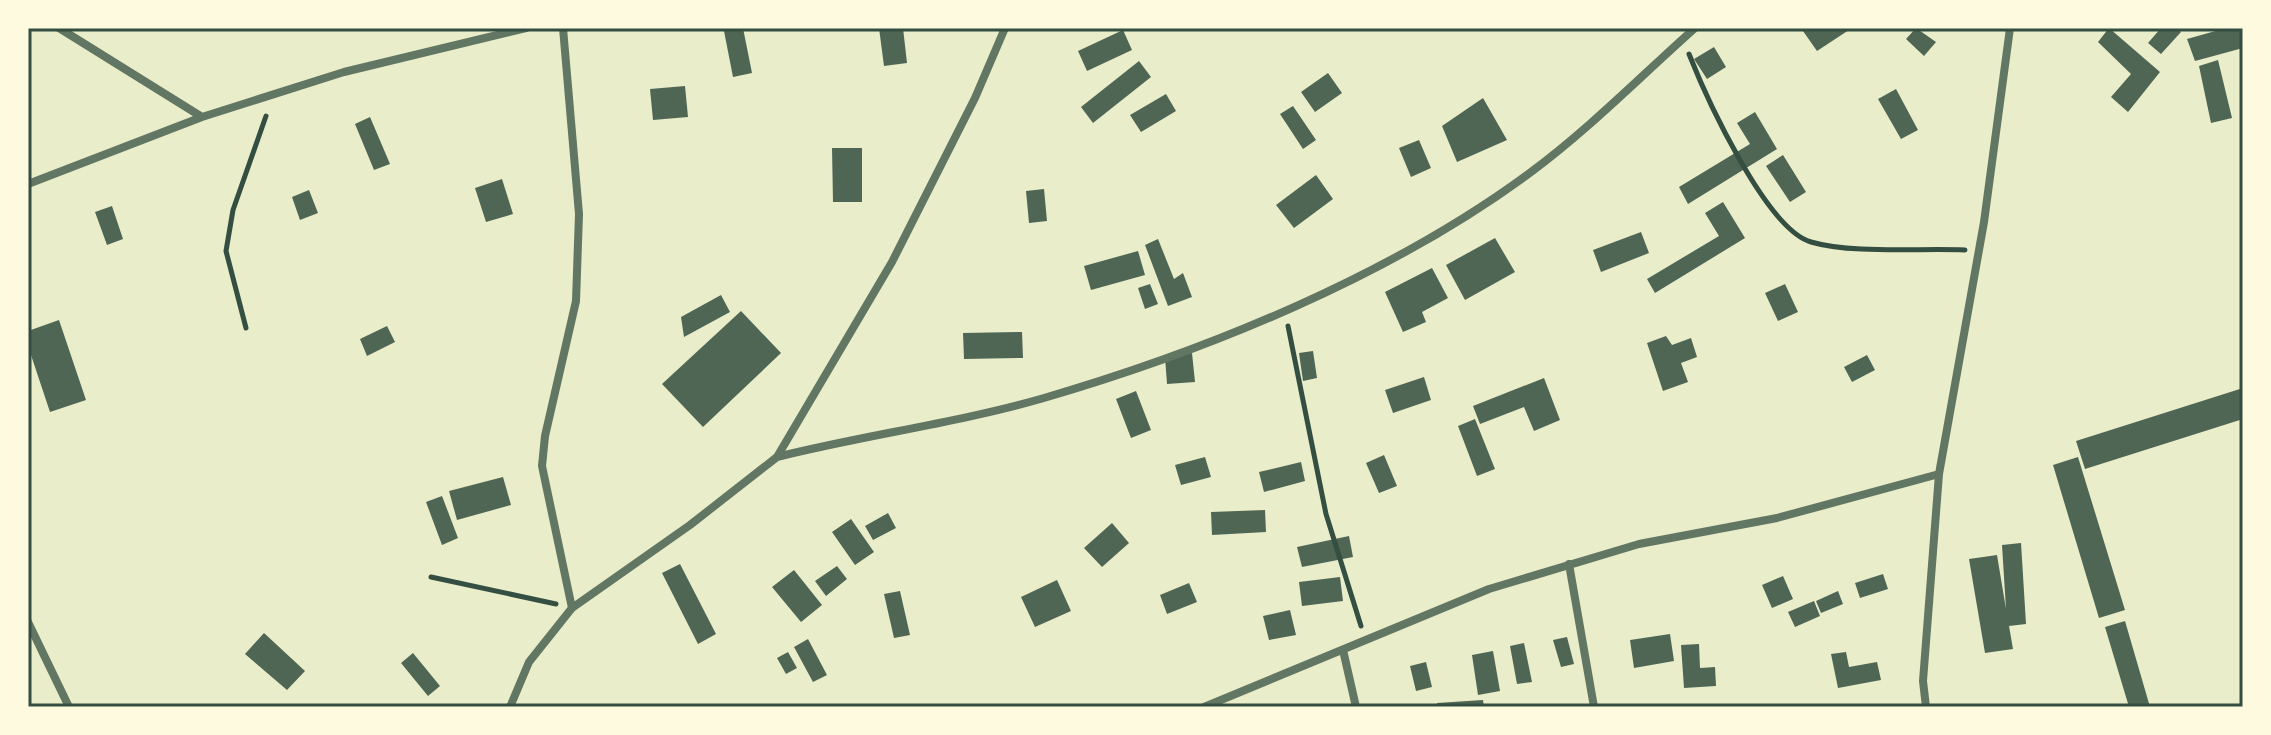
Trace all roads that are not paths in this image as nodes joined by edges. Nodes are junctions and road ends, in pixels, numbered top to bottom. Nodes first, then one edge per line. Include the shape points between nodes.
1 (59, 28) edge
2 (526, 28) edge
3 (563, 28) edge
4 (1005, 28) edge
5 (1695, 28) edge
6 (2010, 28) edge
7 (202, 117) junction
8 (28, 184) edge
9 (777, 457) junction
10 (1939, 474) junction
11 (1569, 564) junction
12 (572, 608) junction
13 (28, 622) edge
14 (1343, 650) junction
15 (69, 707) edge
16 (510, 707) edge
17 (1204, 707) edge
18 (1356, 707) edge
19 (1594, 707) edge
20 (1926, 707) edge

1 - 7 street
2 - 7 street via 447,45
3 - 12 street via 579,214 576,301 542,466
4 - 9 street via 892,262
5 - 9 street via 1509,188 1337,286 1046,398
6 - 10 street via 2002,107
7 - 8 street
9 - 12 street
10 - 11 street via 1777,518 1639,544
10 - 20 street via 1923,681
11 - 14 street via 1489,589
11 - 19 street
12 - 16 street via 529,662
13 - 15 street
14 - 17 street
14 - 18 street

